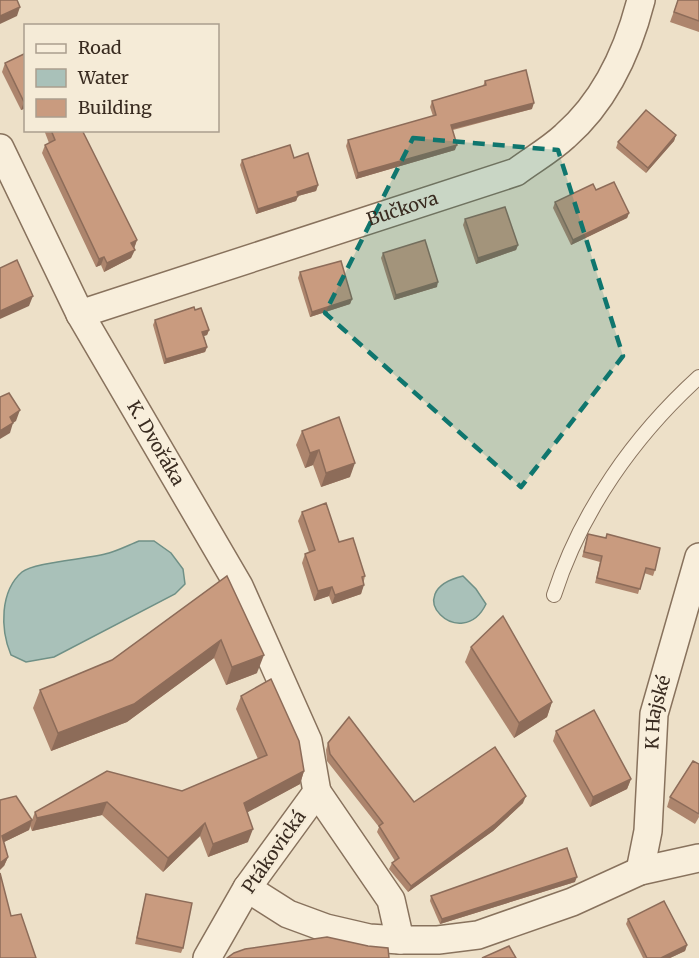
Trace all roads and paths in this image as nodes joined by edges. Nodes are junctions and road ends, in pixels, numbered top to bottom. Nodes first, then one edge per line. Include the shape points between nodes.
1 (640, 0) edge
2 (0, 148) edge
3 (80, 314) junction
4 (699, 377) edge
5 (699, 557) edge
6 (554, 595) dead end
7 (308, 741) joint
8 (317, 792) junction
9 (699, 858) edge
10 (640, 871) junction
11 (247, 888) junction
12 (400, 940) junction
13 (207, 958) edge

1 - 3 street, Bučkova via 633,32 618,66 592,107 565,136 516,172
2 - 3 street, K. Dvořáka
3 - 7 street, K. Dvořáka via 239,586
4 - 6 lane via 668,405 609,480 564,565
5 - 10 street, K Hajské via 654,714 648,831
7 - 8 street, Ptákovická
8 - 11 street, Ptákovická
8 - 12 street via 391,900
9 - 10 street
10 - 12 street via 572,902 478,935
11 - 12 street via 288,914 327,928 369,938
11 - 13 street, Ptákovická

